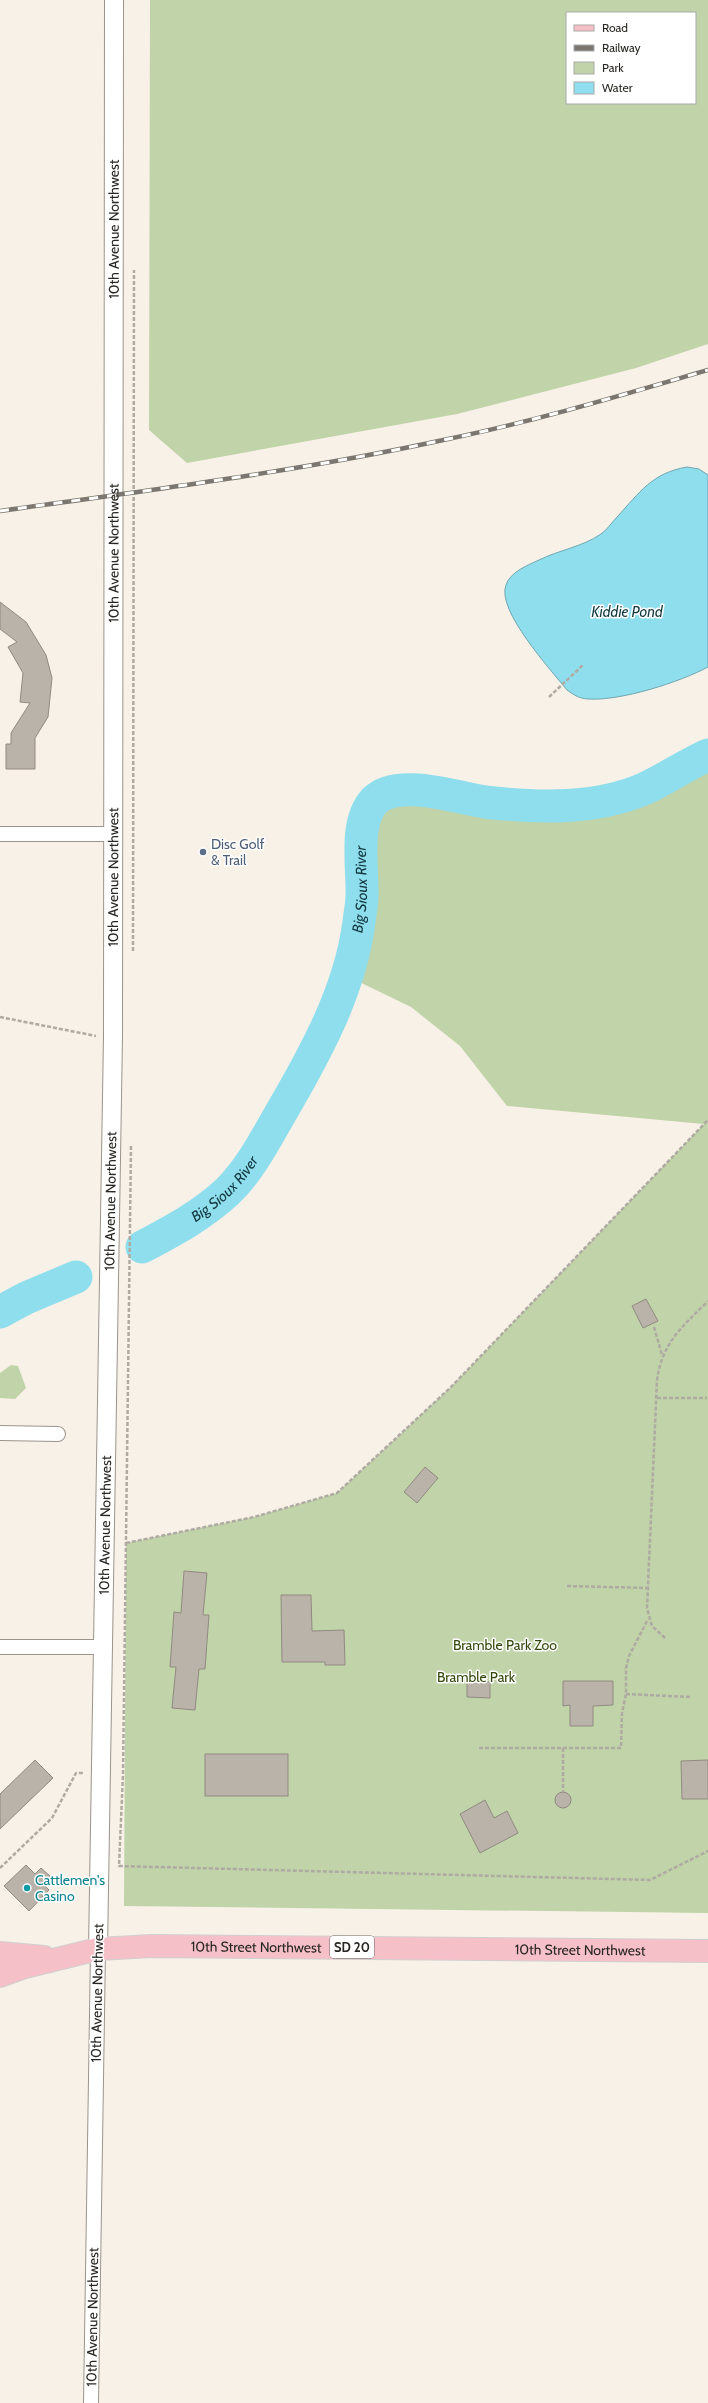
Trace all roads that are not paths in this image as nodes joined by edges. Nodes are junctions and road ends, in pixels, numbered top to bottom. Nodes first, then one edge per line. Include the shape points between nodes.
1 (114, 0) edge
2 (0, 834) edge
3 (114, 834) junction
4 (0, 1433) edge
5 (58, 1434) dead end
6 (0, 1647) edge
7 (103, 1647) junction
8 (98, 1949) junction
9 (708, 1951) edge
10 (0, 1953) edge
11 (57, 1959) junction
12 (0, 1976) edge
13 (91, 2403) edge

1 - 3 street, 10th Avenue Northwest
2 - 3 street
3 - 7 street, 10th Avenue Northwest
4 - 5 street
6 - 7 street
7 - 8 street, 10th Avenue Northwest
8 - 9 main road, 10th Street Northwest / SD 20 via 185,1945
8 - 11 main road, 10th Street Northwest / SD 20
8 - 13 street, 10th Avenue Northwest
10 - 11 main road
11 - 12 main road, 10th Street Northwest / SD 20

